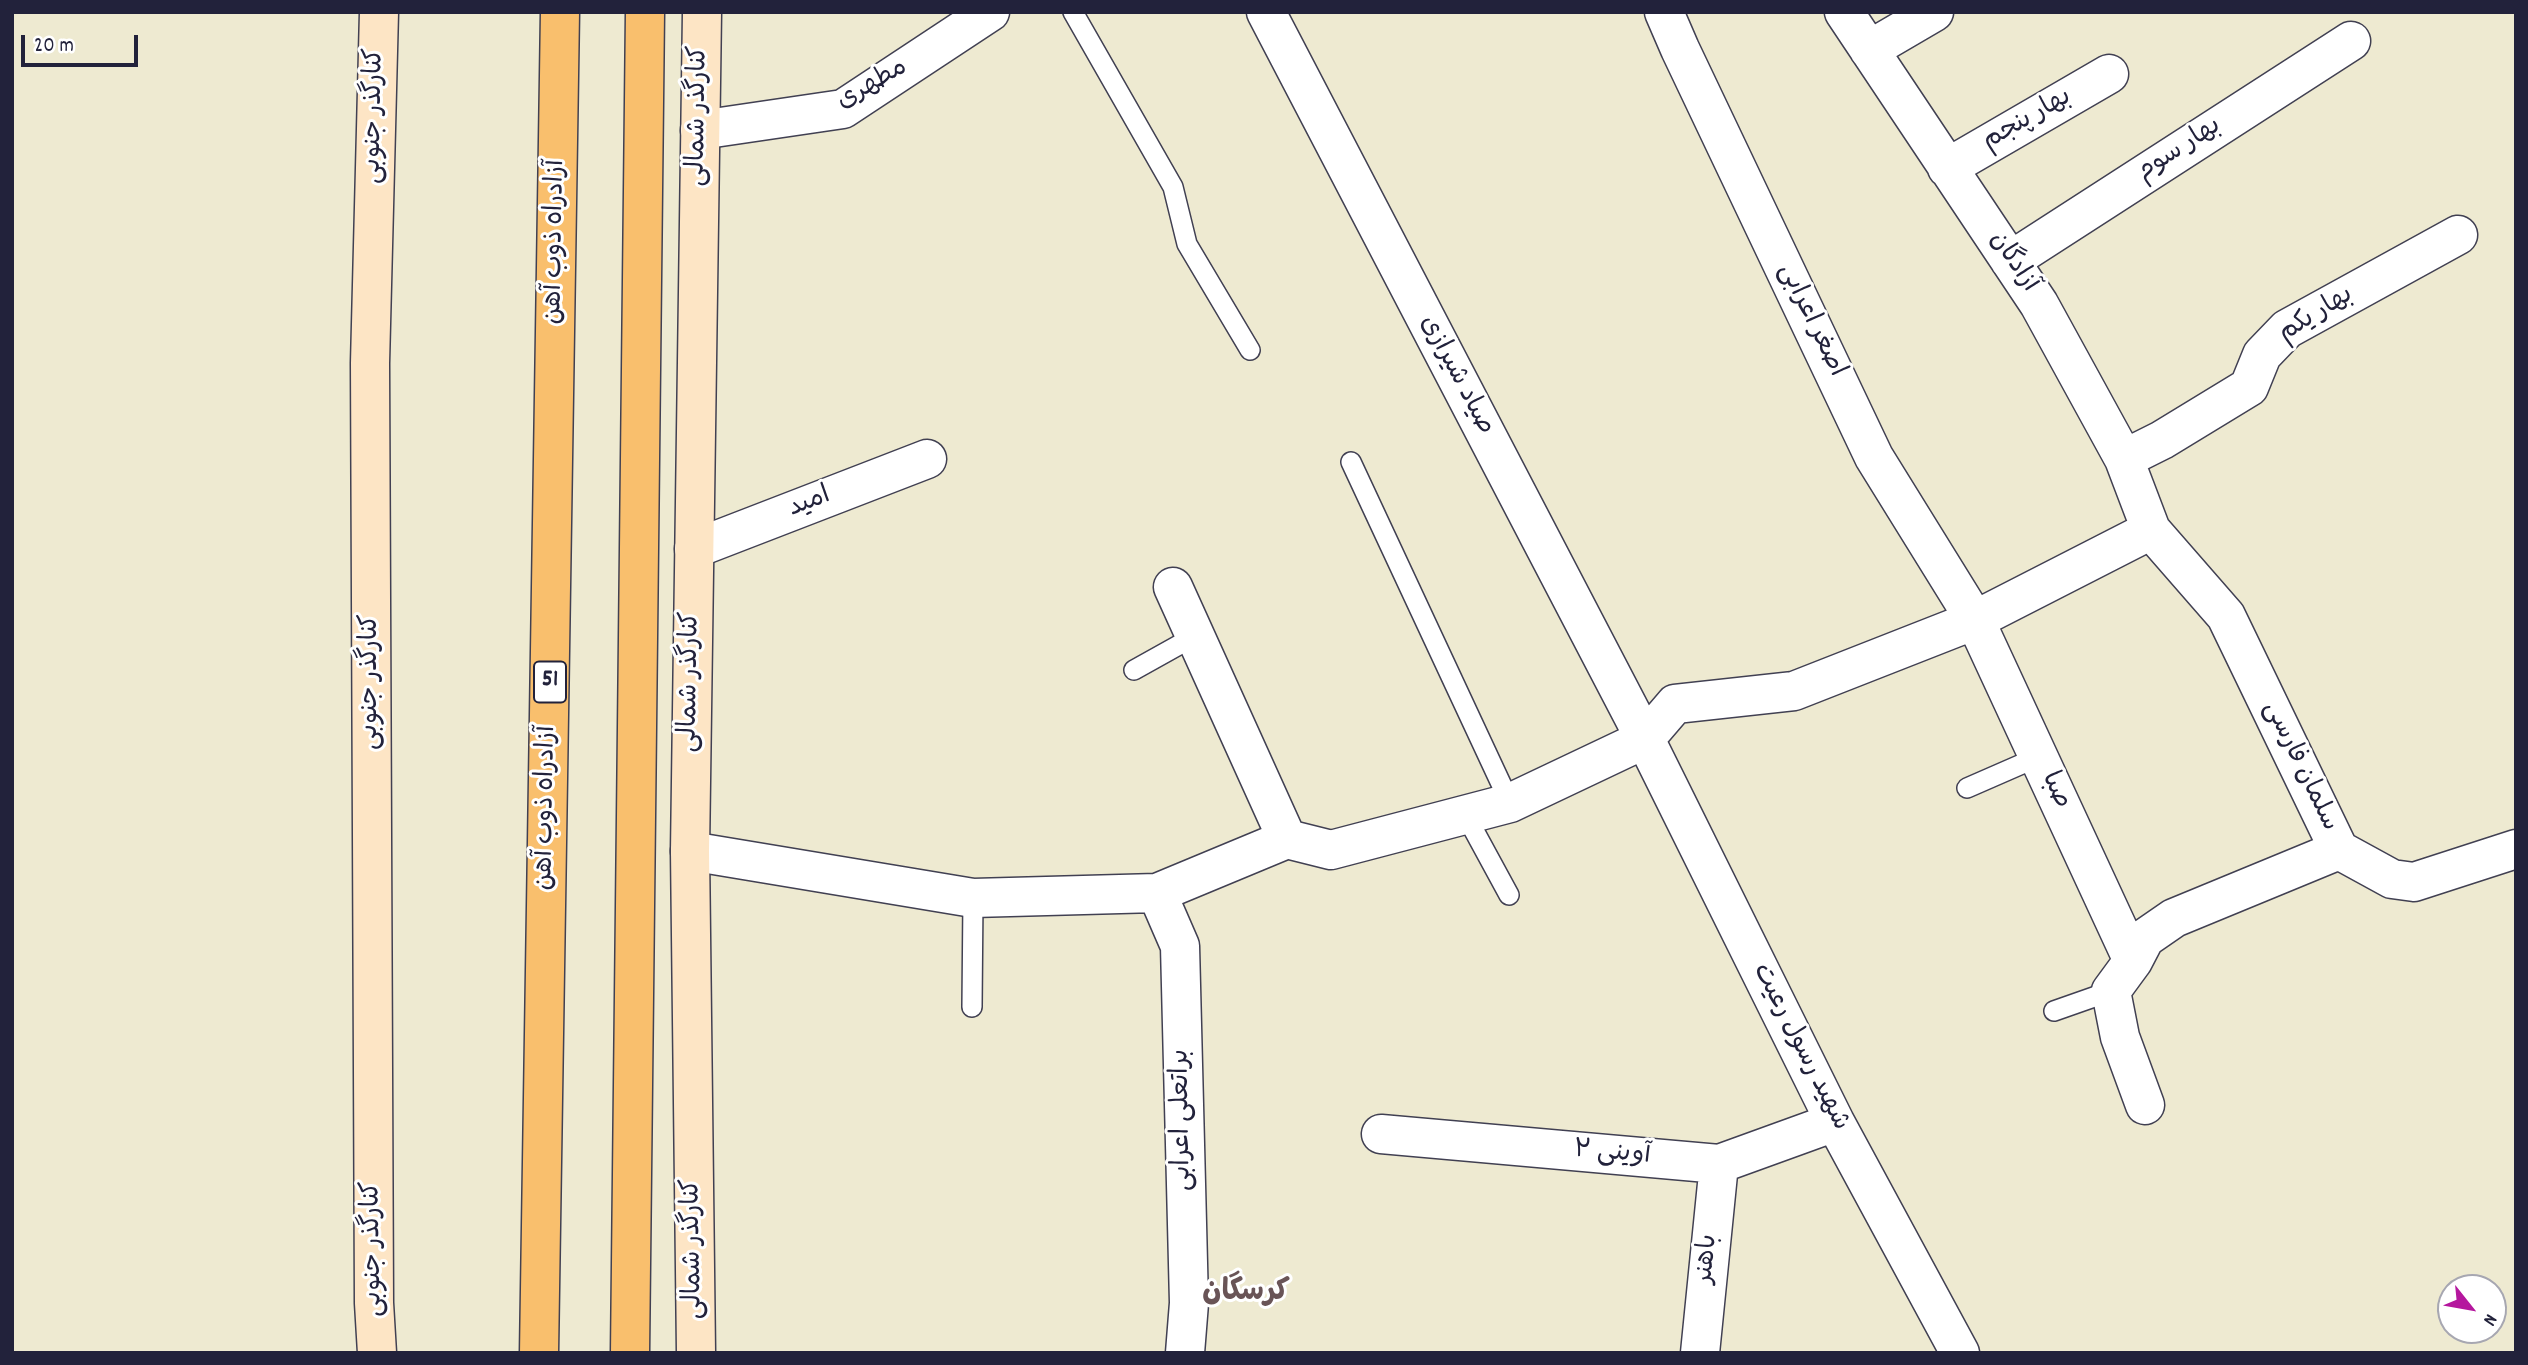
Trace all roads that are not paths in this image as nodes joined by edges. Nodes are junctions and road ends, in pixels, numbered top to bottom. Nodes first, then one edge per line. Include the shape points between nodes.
1 (379, 12) edge
2 (560, 12) edge
3 (645, 12) edge
4 (702, 12) edge
5 (990, 12) edge
6 (1073, 12) edge
7 (1266, 12) edge
8 (1844, 12) edge
9 (1934, 12) edge
10 (1671, 15) edge
11 (2351, 41) dead end
12 (1869, 50) junction
13 (2109, 74) dead end
14 (700, 130) junction
15 (1947, 167) junction
16 (2458, 235) dead end
17 (2010, 261) junction
18 (1250, 350) dead end
19 (927, 459) dead end
20 (2124, 459) junction
21 (1351, 462) dead end
22 (2151, 530) junction
23 (694, 549) junction
24 (1173, 587) dead end
25 (1975, 620) junction
26 (1195, 636) junction
27 (1134, 670) dead end
28 (1645, 739) junction
29 (2038, 757) junction
30 (1967, 788) dead end
31 (1510, 803) junction
32 (1465, 814) junction
33 (1287, 839) junction
34 (2516, 849) edge
35 (690, 850) junction
36 (2339, 850) junction
37 (1157, 893) junction
38 (1509, 895) dead end
39 (973, 898) junction
40 (2133, 961) junction
41 (2111, 992) junction
42 (972, 1007) dead end
43 (2054, 1011) dead end
44 (2146, 1105) dead end
45 (1835, 1122) junction
46 (1381, 1134) dead end
47 (1719, 1164) junction
48 (377, 1353) edge
49 (539, 1353) edge
50 (630, 1353) edge
51 (696, 1353) edge
52 (1185, 1353) edge
53 (1700, 1353) edge
54 (1960, 1353) edge

1 - 48 main road, کنارگذر جنوبی via 370,363
2 - 49 highway, آزادراه ذوب آهن / 51
3 - 50 highway
4 - 14 main road, کنارگذر شمالی
5 - 14 street, مطهری via 843,109
6 - 18 lane via 1173,187 1187,244
7 - 28 street, صیاد شیرازی
8 - 12 street, آزادگان
9 - 12 street
10 - 25 street, اصغر اعرابی via 1874,457
11 - 17 street, بهار سوم
12 - 15 street, آزادگان
13 - 15 street, بهار پنجم
14 - 23 main road, کنارگذر شمالی
15 - 17 street, آزادگان
16 - 20 street, بهار یکم via 2287,329 2262,355 2249,387
17 - 20 street, آزادگان via 2039,304
19 - 23 street, امید
20 - 22 street, آزادگان
21 - 31 lane
22 - 25 street
22 - 36 street, سلمان فارسی via 2226,616
23 - 35 main road, کنارگذر شمالی
24 - 26 street
25 - 28 street via 1794,691 1675,704
25 - 29 street, صبا
26 - 27 lane
26 - 33 street
28 - 31 street
28 - 45 street, شهید رسول رعیت
29 - 30 lane
29 - 40 street, صبا
31 - 32 street
32 - 33 street via 1331,850
32 - 38 lane
33 - 37 street
34 - 36 street, سلمان فارسی via 2414,882 2392,879
35 - 39 street
35 - 51 main road, کنارگذر شمالی
36 - 40 street via 2174,918 2145,938
37 - 39 street
37 - 52 street, براتعلی اعرابی via 1180,946 1189,1303
39 - 42 lane
40 - 41 street
41 - 43 lane
41 - 44 street via 2120,1037
45 - 47 street, آوینی ۲
45 - 54 street, شهید رسول رعیت
46 - 47 street, آوینی ۲
47 - 53 street, باهنر

